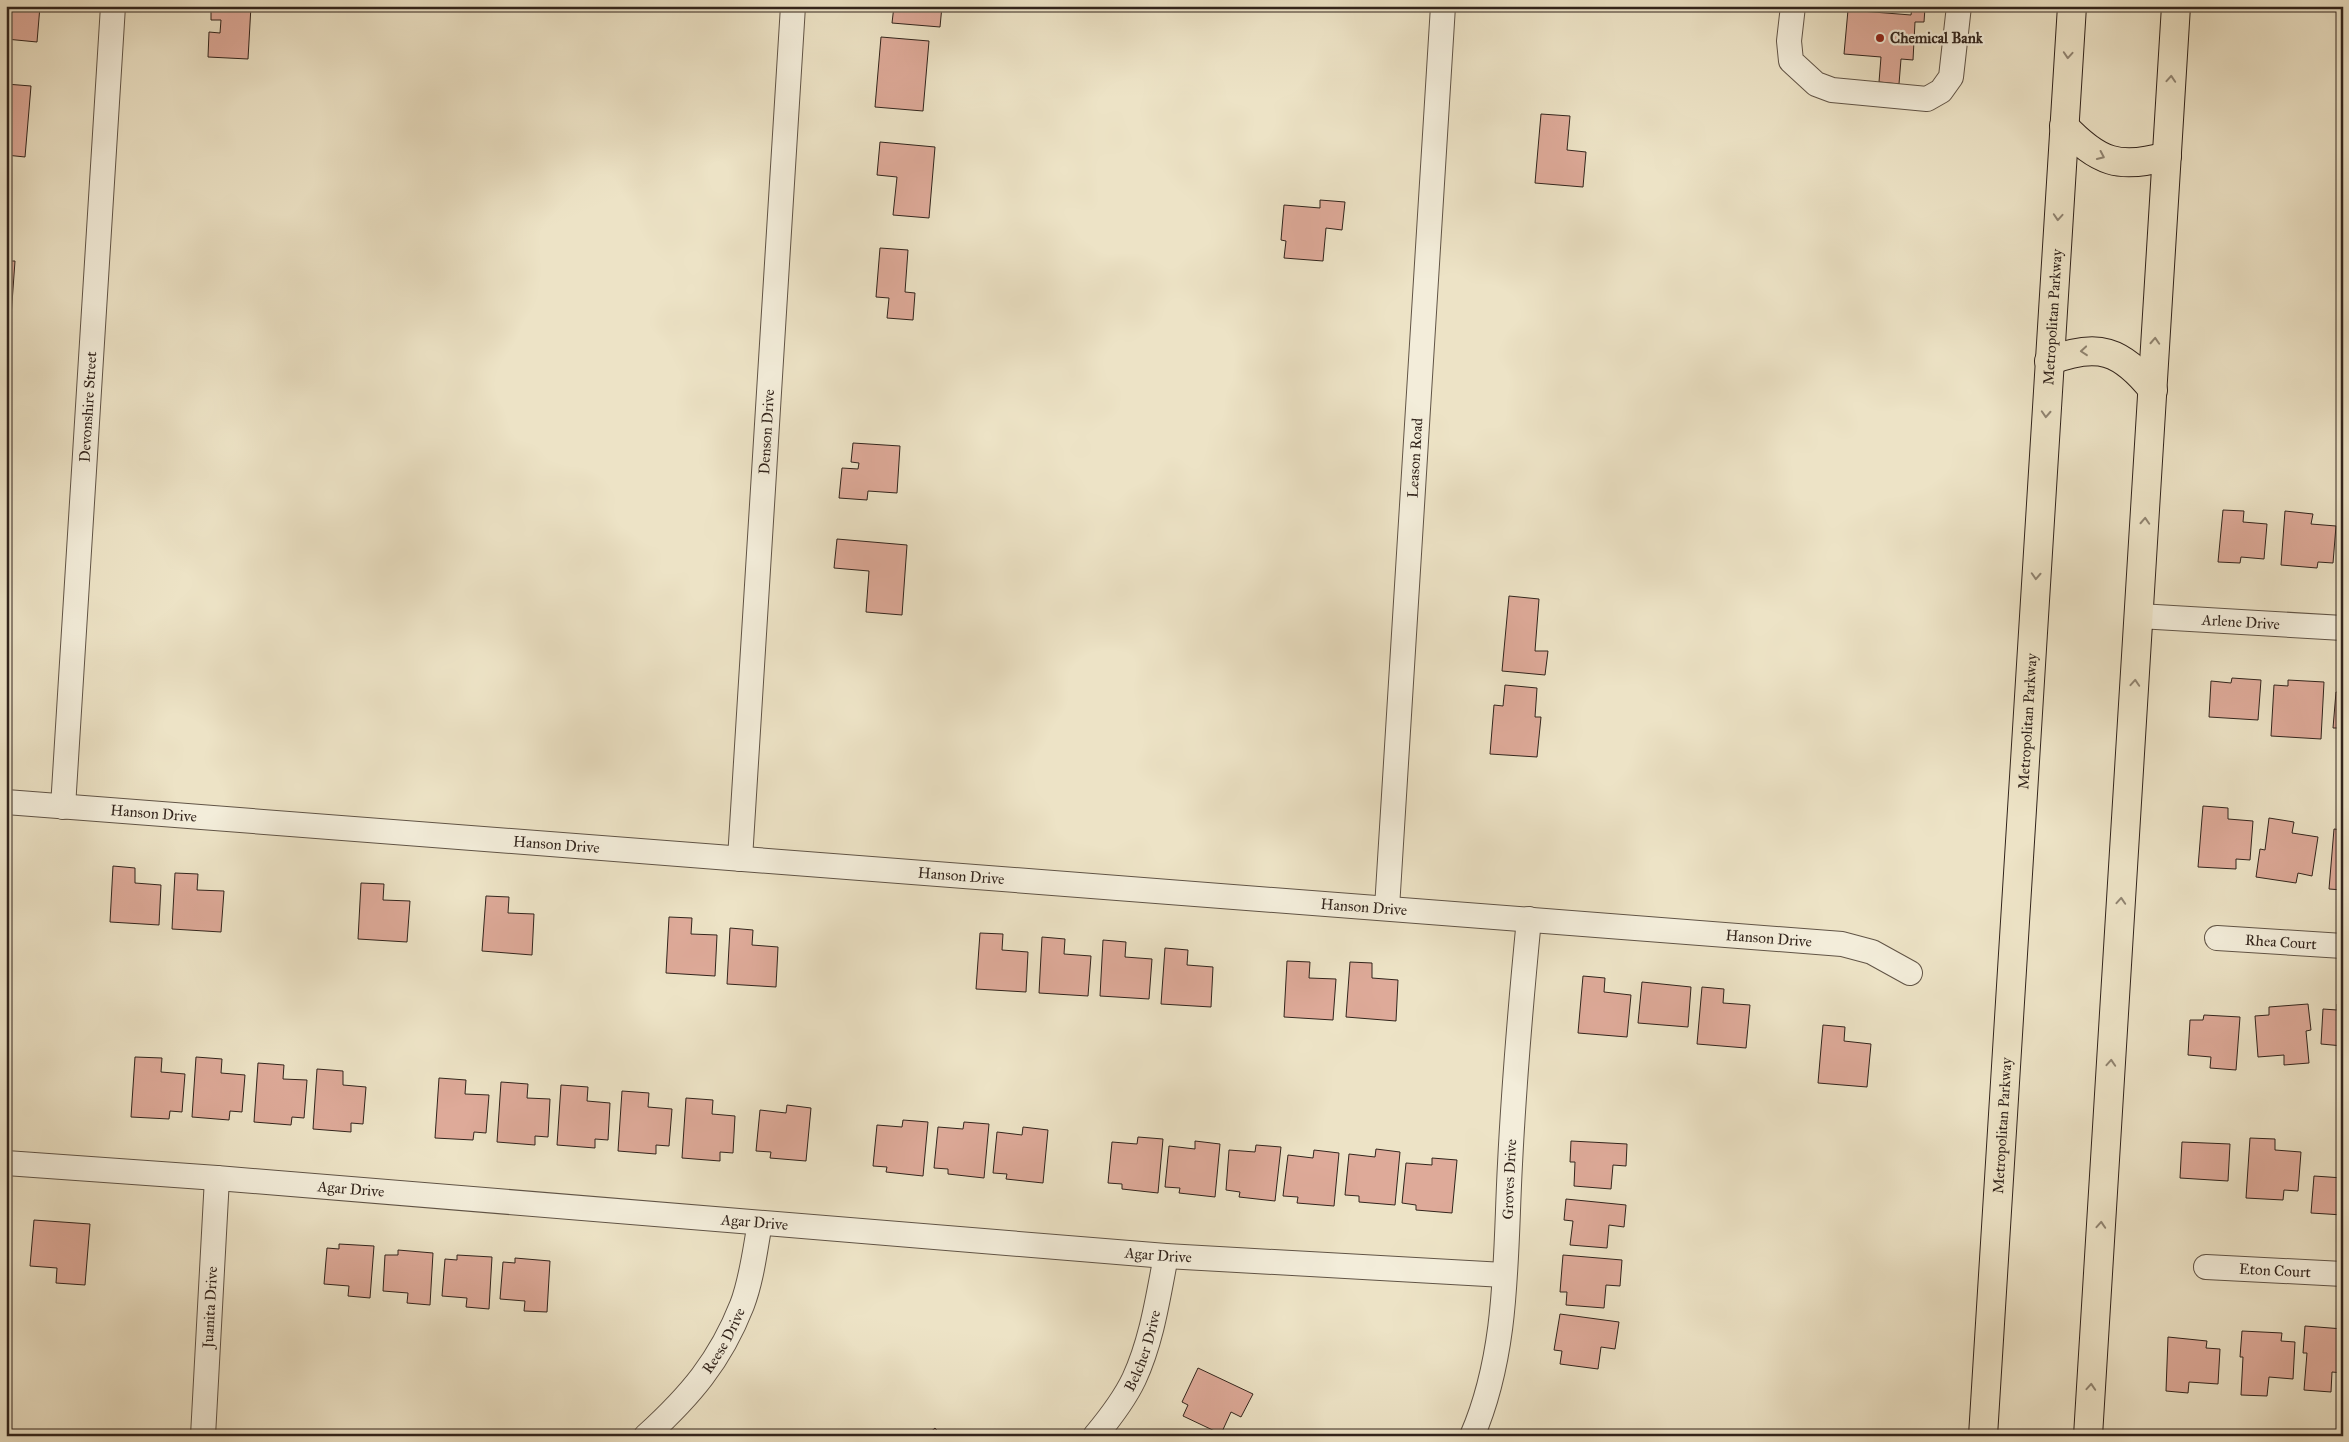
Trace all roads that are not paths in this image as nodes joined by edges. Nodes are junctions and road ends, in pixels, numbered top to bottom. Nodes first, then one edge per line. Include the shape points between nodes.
1 (113, 6) edge
2 (793, 6) edge
3 (1444, 6) edge
4 (1792, 6) edge
5 (1958, 6) edge
6 (2072, 6) edge
7 (2176, 6) edge
8 (2064, 126) junction
9 (2167, 156) junction
10 (2049, 361) junction
11 (2152, 390) junction
12 (2139, 616) junction
13 (2343, 628) edge
14 (6, 802) edge
15 (63, 807) junction
16 (740, 859) junction
17 (1387, 908) junction
18 (1529, 919) junction
19 (2218, 938) dead end
20 (2343, 946) edge
21 (1910, 973) dead end
22 (6, 1163) edge
23 (218, 1178) junction
24 (760, 1223) junction
25 (1166, 1256) junction
26 (2206, 1267) dead end
27 (2343, 1274) edge
28 (1504, 1275) junction
29 (203, 1436) edge
30 (646, 1436) edge
31 (1095, 1436) edge
32 (1472, 1436) edge
33 (1983, 1436) edge
34 (2088, 1436) edge

1 - 15 street, Devonshire Street
2 - 16 street, Denson Drive
3 - 17 street, Leason Road
4 - 5 street via 1791,62 1816,84 1832,90 1927,99 1951,78
6 -> 8 main road, Metropolitan Parkway
9 -> 7 main road
8 -> 9 main road via 2079,143 2111,161 2144,163
8 -> 10 main road, Metropolitan Parkway
11 -> 9 main road
11 -> 10 main road via 2137,371 2119,358 2101,351 2068,353
10 -> 33 main road, Metropolitan Parkway
12 -> 11 main road
12 - 13 street, Arlene Drive
34 -> 12 main road
14 - 15 street, Hanson Drive
15 - 16 street, Hanson Drive
16 - 17 street, Hanson Drive
17 - 18 street, Hanson Drive
18 - 21 street, Hanson Drive via 1842,944 1872,952
18 - 28 street, Groves Drive
19 - 20 street, Rhea Court
22 - 23 street, Agar Drive
23 - 24 street, Agar Drive
23 - 29 street, Juanita Drive
24 - 25 street, Agar Drive
24 - 30 street, Reese Drive via 743,1303 727,1338 705,1376 680,1405
25 - 28 street, Agar Drive
25 - 31 street, Belcher Drive via 1147,1348 1129,1388
26 - 27 street, Eton Court
28 - 32 street, Groves Drive via 1492,1376

